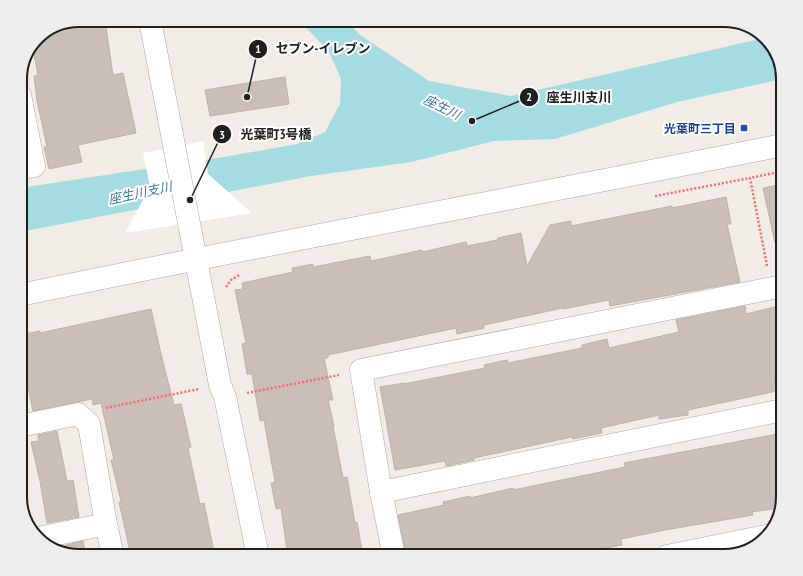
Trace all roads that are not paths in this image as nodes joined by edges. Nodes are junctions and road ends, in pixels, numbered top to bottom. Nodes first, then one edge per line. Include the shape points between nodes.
1 (151, 27) edge
2 (27, 130) edge
3 (776, 146) edge
4 (27, 167) edge
5 (196, 259) junction
6 (776, 287) edge
7 (27, 294) edge
8 (776, 411) edge
9 (27, 425) edge
10 (381, 492) junction
11 (106, 524) junction
12 (45, 536) edge
13 (756, 538) edge
14 (111, 549) edge
15 (257, 549) edge
16 (393, 549) edge
17 (702, 549) edge

1 - 5 street
2 - 4 street via 34,166
3 - 5 street
5 - 7 street
5 - 15 street
6 - 10 street via 361,370
8 - 10 street
9 - 11 street via 78,414 89,424
10 - 16 street
11 - 12 street
11 - 14 street
13 - 17 street

